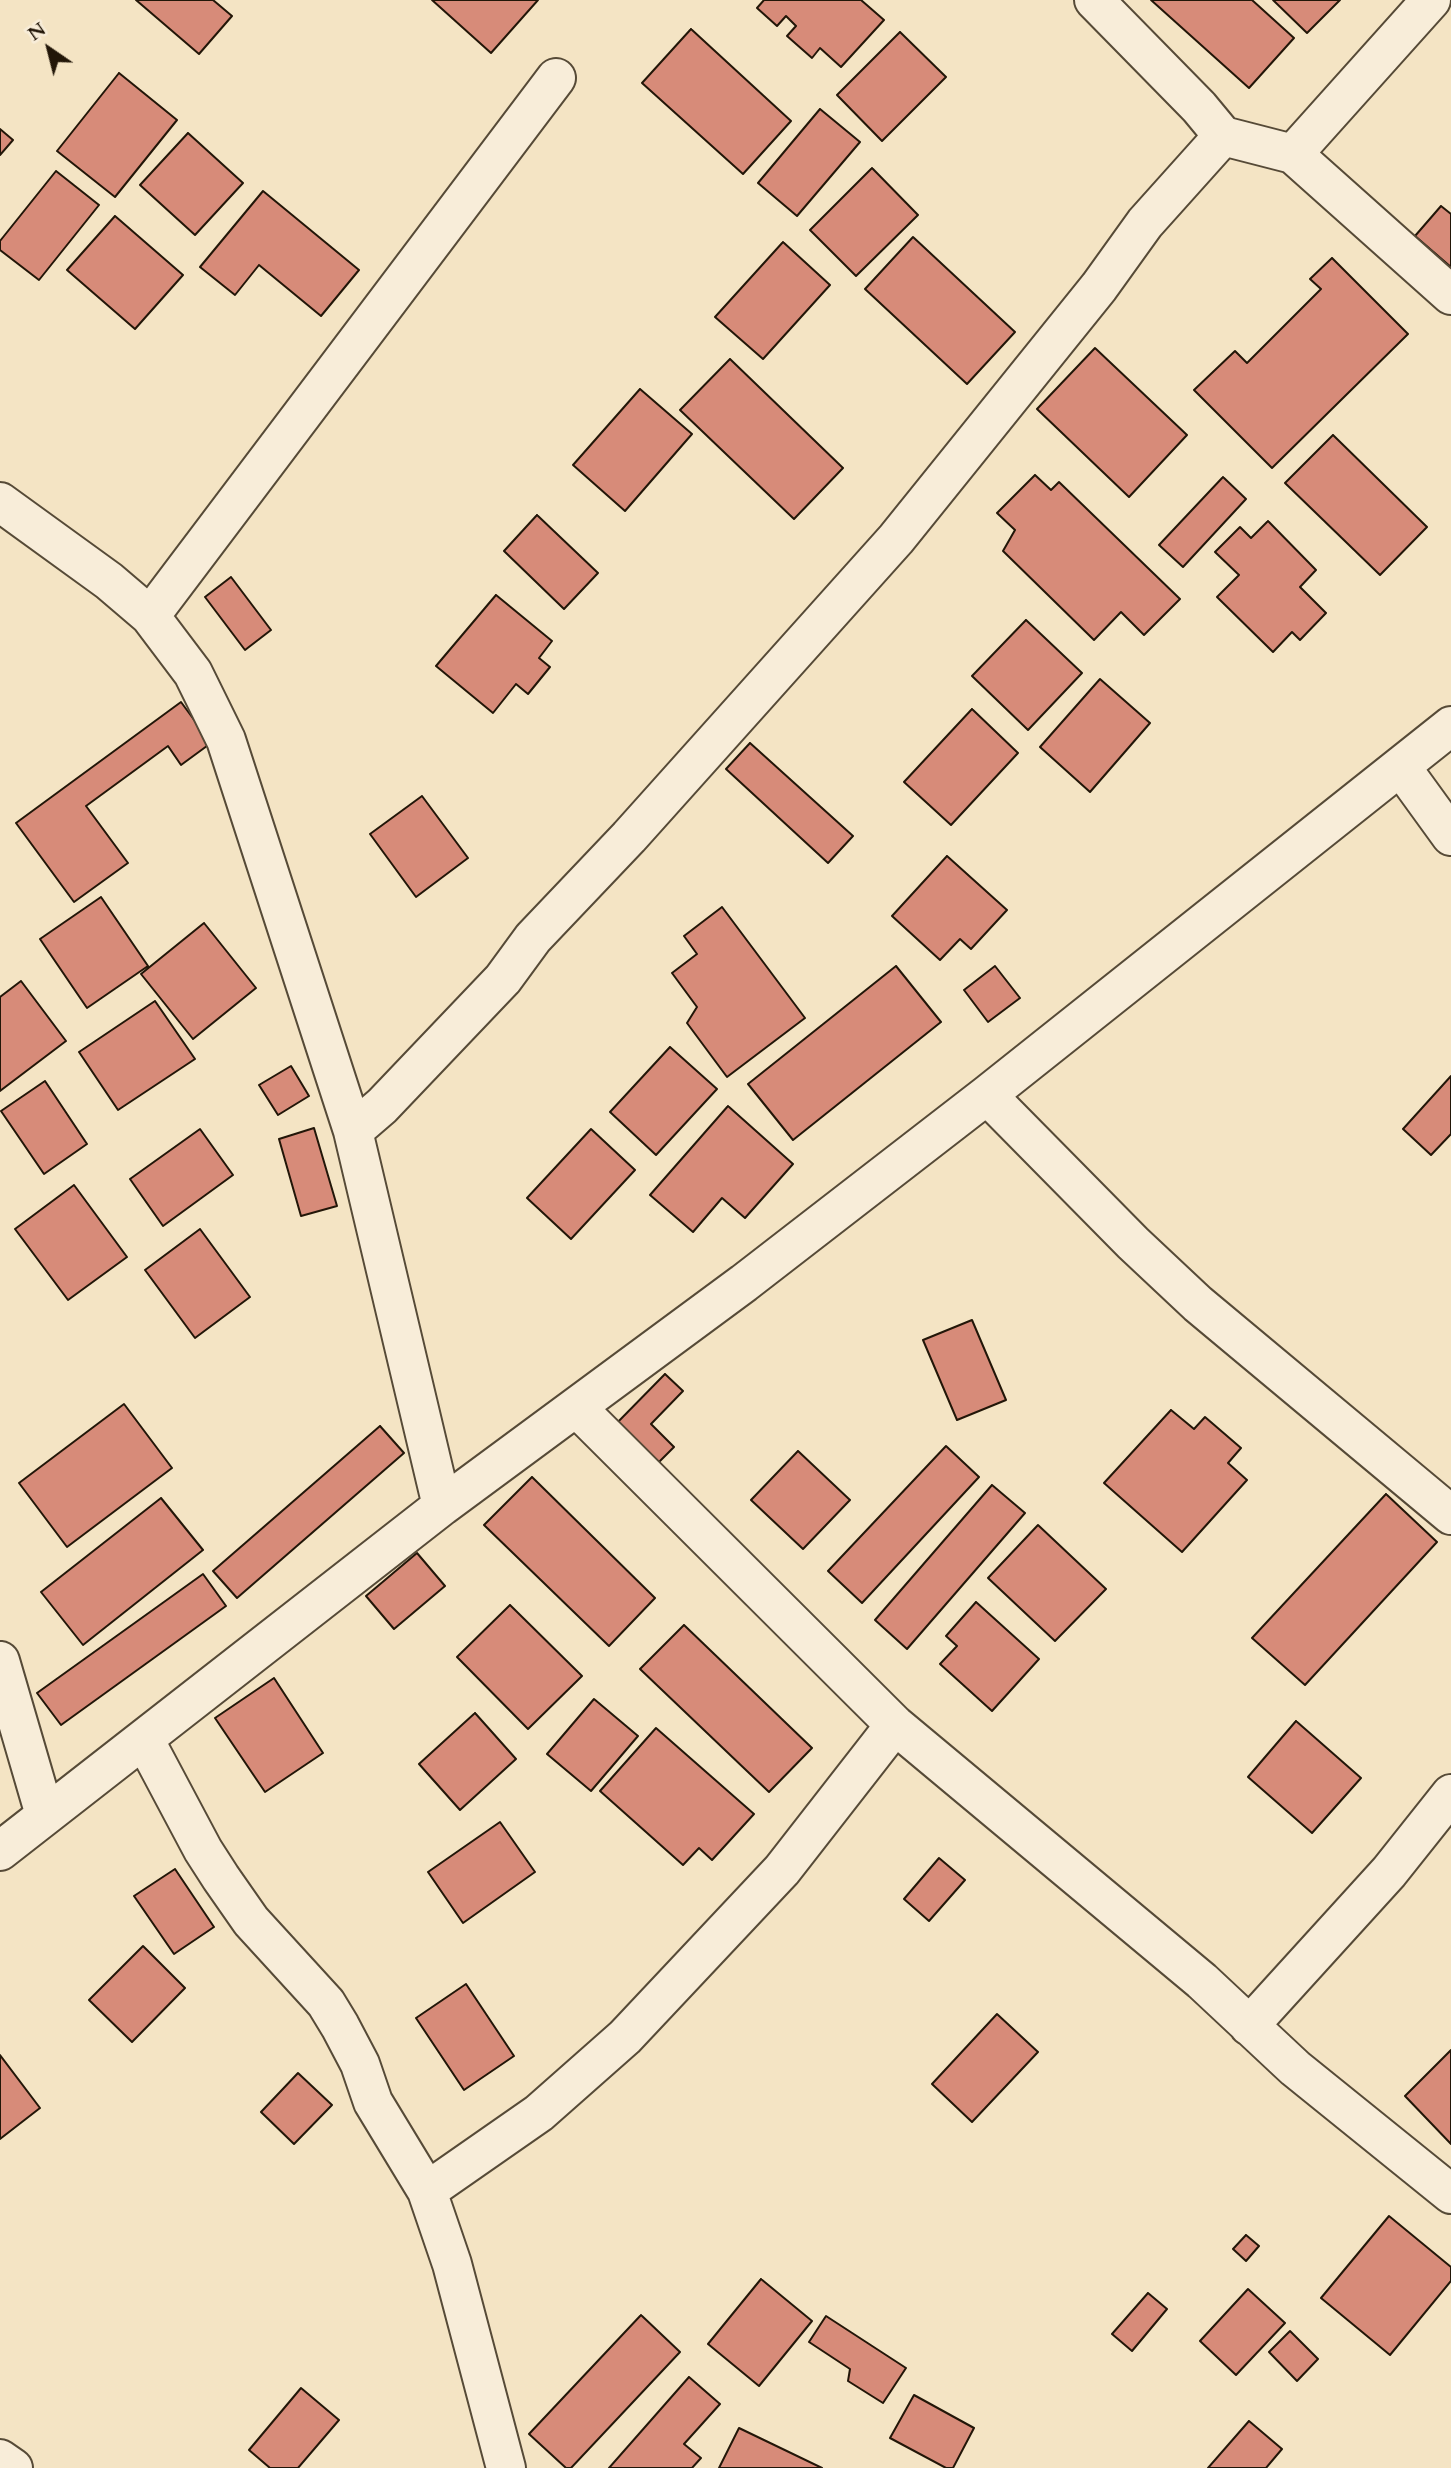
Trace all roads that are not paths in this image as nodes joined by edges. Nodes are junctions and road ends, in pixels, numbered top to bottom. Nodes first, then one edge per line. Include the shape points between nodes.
1 (1094, 0) edge
2 (1432, 0) edge
3 (556, 78) dead end
4 (1223, 136) junction
5 (1293, 154) junction
6 (1451, 295) edge
7 (0, 502) edge
8 (150, 616) junction
9 (1451, 726) edge
10 (1401, 767) junction
11 (1451, 836) edge
12 (987, 1095) junction
13 (353, 1131) junction
14 (576, 1407) junction
15 (442, 1506) junction
16 (1451, 1515) edge
17 (0, 1661) edge
18 (895, 1726) junction
19 (144, 1739) junction
20 (1451, 1794) edge
21 (45, 1815) junction
22 (0, 1851) edge
23 (1249, 2026) junction
24 (427, 2192) junction
25 (1451, 2194) edge
26 (0, 2459) edge
27 (13, 2468) edge
28 (506, 2468) edge

1 - 4 street
2 - 5 street
3 - 8 street
4 - 5 street
4 - 13 street via 1145,223 1099,287 896,538 533,938 503,979
5 - 6 street
7 - 8 street
8 - 13 street via 193,673 226,740
9 - 10 street
10 - 11 street
10 - 12 street
12 - 14 street
12 - 16 street via 1198,1304
13 - 15 street
14 - 15 street
14 - 18 street
15 - 19 street
17 - 21 street
18 - 23 street via 1202,1981
18 - 24 street via 782,1870 625,2037 538,2113
19 - 21 street
19 - 24 street via 221,1878 251,1921 326,2003 340,2025 373,2102
20 - 23 street via 1389,1872
21 - 22 street
23 - 25 street
24 - 28 street via 452,2264
26 - 27 street

